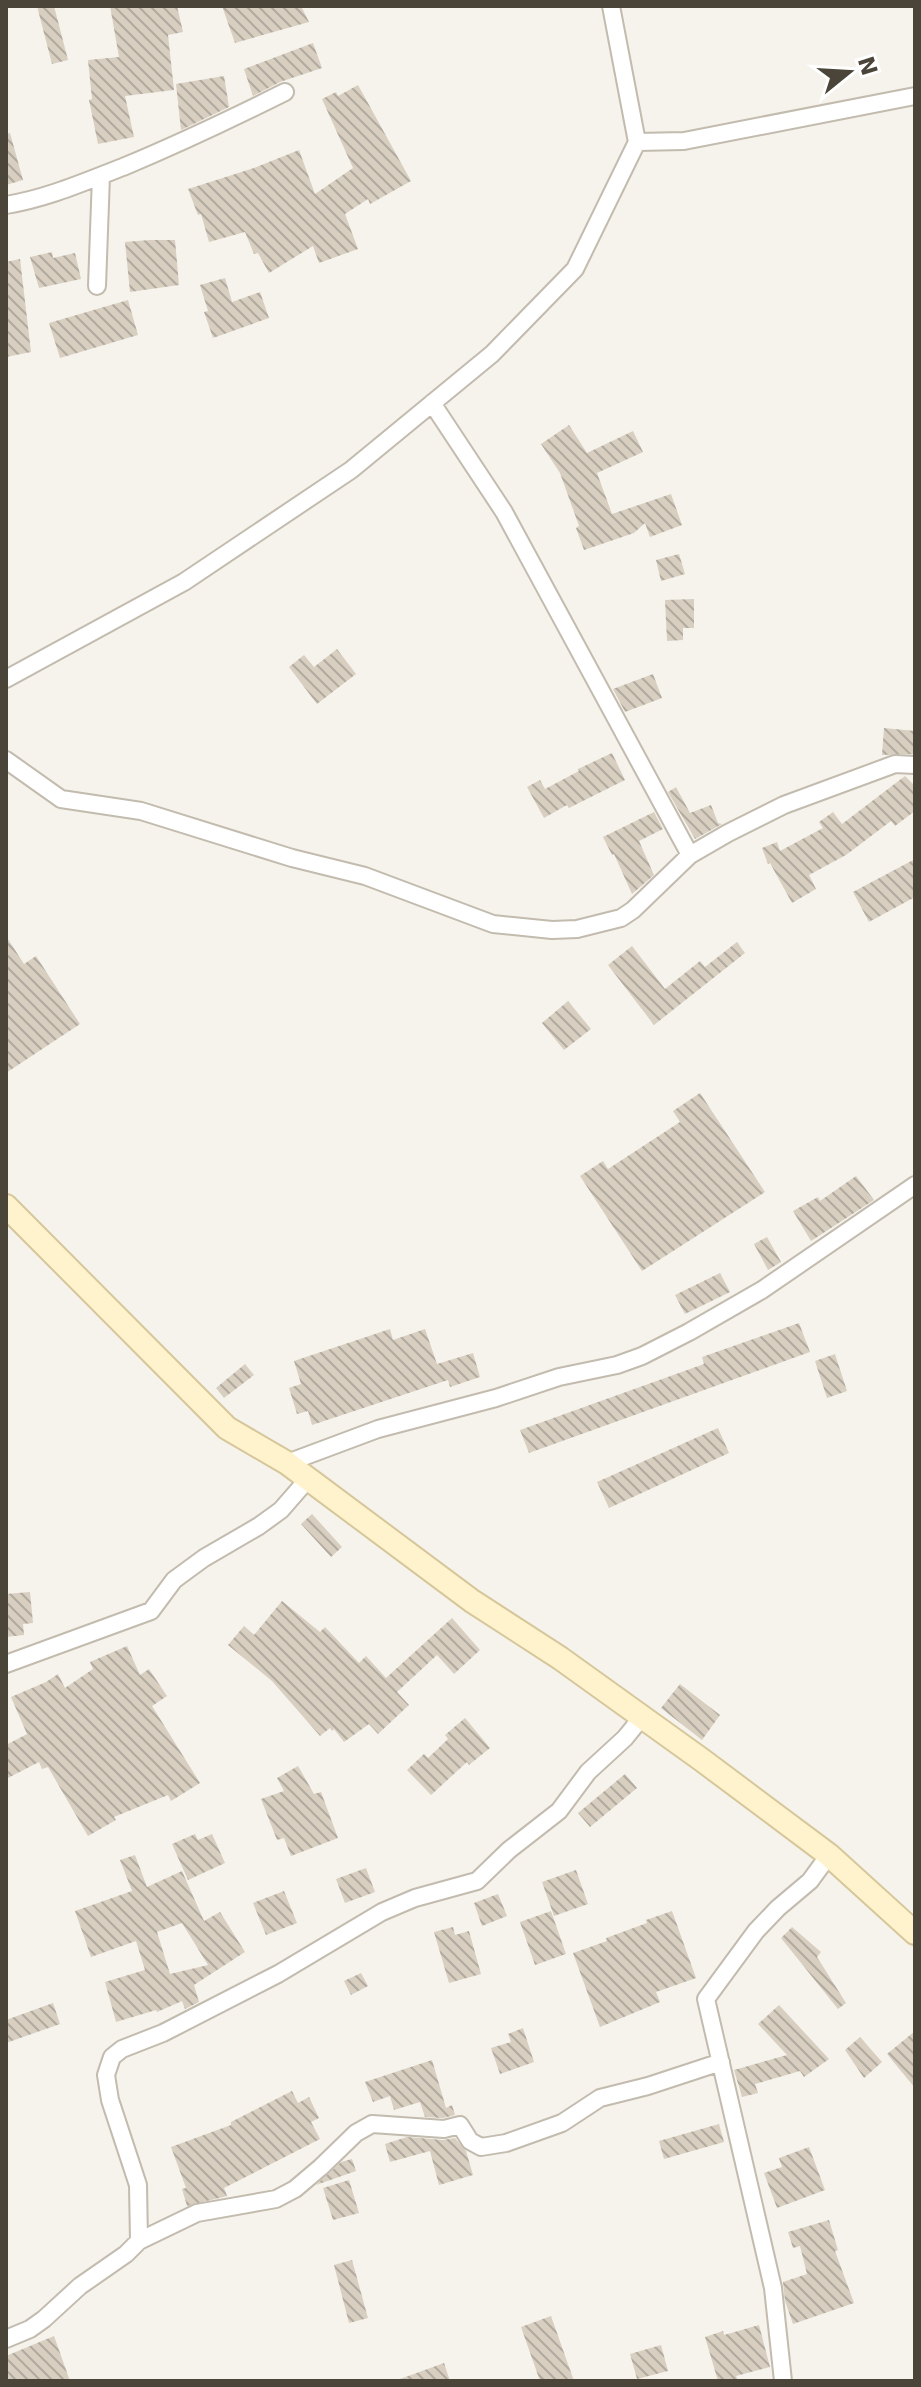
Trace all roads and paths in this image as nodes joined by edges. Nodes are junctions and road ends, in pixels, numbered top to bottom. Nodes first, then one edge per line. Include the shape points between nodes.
1 (611, 6) edge
2 (285, 92) dead end
3 (915, 96) edge
4 (637, 142) junction
5 (101, 176) junction
6 (6, 205) edge
7 (97, 286) dead end
8 (432, 403) junction
9 (6, 679) edge
10 (6, 760) edge
11 (915, 765) edge
12 (690, 855) junction
13 (915, 1185) edge
14 (6, 1206) edge
15 (287, 1463) junction
16 (308, 1479) junction
17 (6, 1664) edge
18 (642, 1717) junction
19 (829, 1855) junction
20 (915, 1933) edge
21 (721, 2062) junction
22 (139, 2241) junction
23 (6, 2339) edge
24 (783, 2381) edge

1 - 4 street
2 - 5 street
3 - 4 street via 684,141
4 - 8 street via 575,269 492,354
5 - 6 street
5 - 7 street
8 - 9 street via 351,470 184,582
8 - 12 street via 504,512
10 - 12 street via 61,799 141,811 365,876 493,924 522,929 577,929 621,918
11 - 12 street via 895,764 814,793
13 - 15 street via 762,1290 642,1356 378,1429
14 - 15 street via 227,1428
15 - 16 street
16 - 17 street via 281,1510 174,1580 151,1611
16 - 18 street via 472,1601
18 - 19 street
18 - 22 street via 588,1772 559,1811 477,1881 382,1912 278,1974 112,2057 106,2075 138,2185
19 - 20 street
19 - 21 street via 810,1881 756,1931 706,1999
21 - 22 street via 600,2098 562,2123 506,2143 481,2147 460,2125 444,2129 372,2124 276,2199 197,2213
21 - 24 street via 773,2288
22 - 23 street via 44,2319

